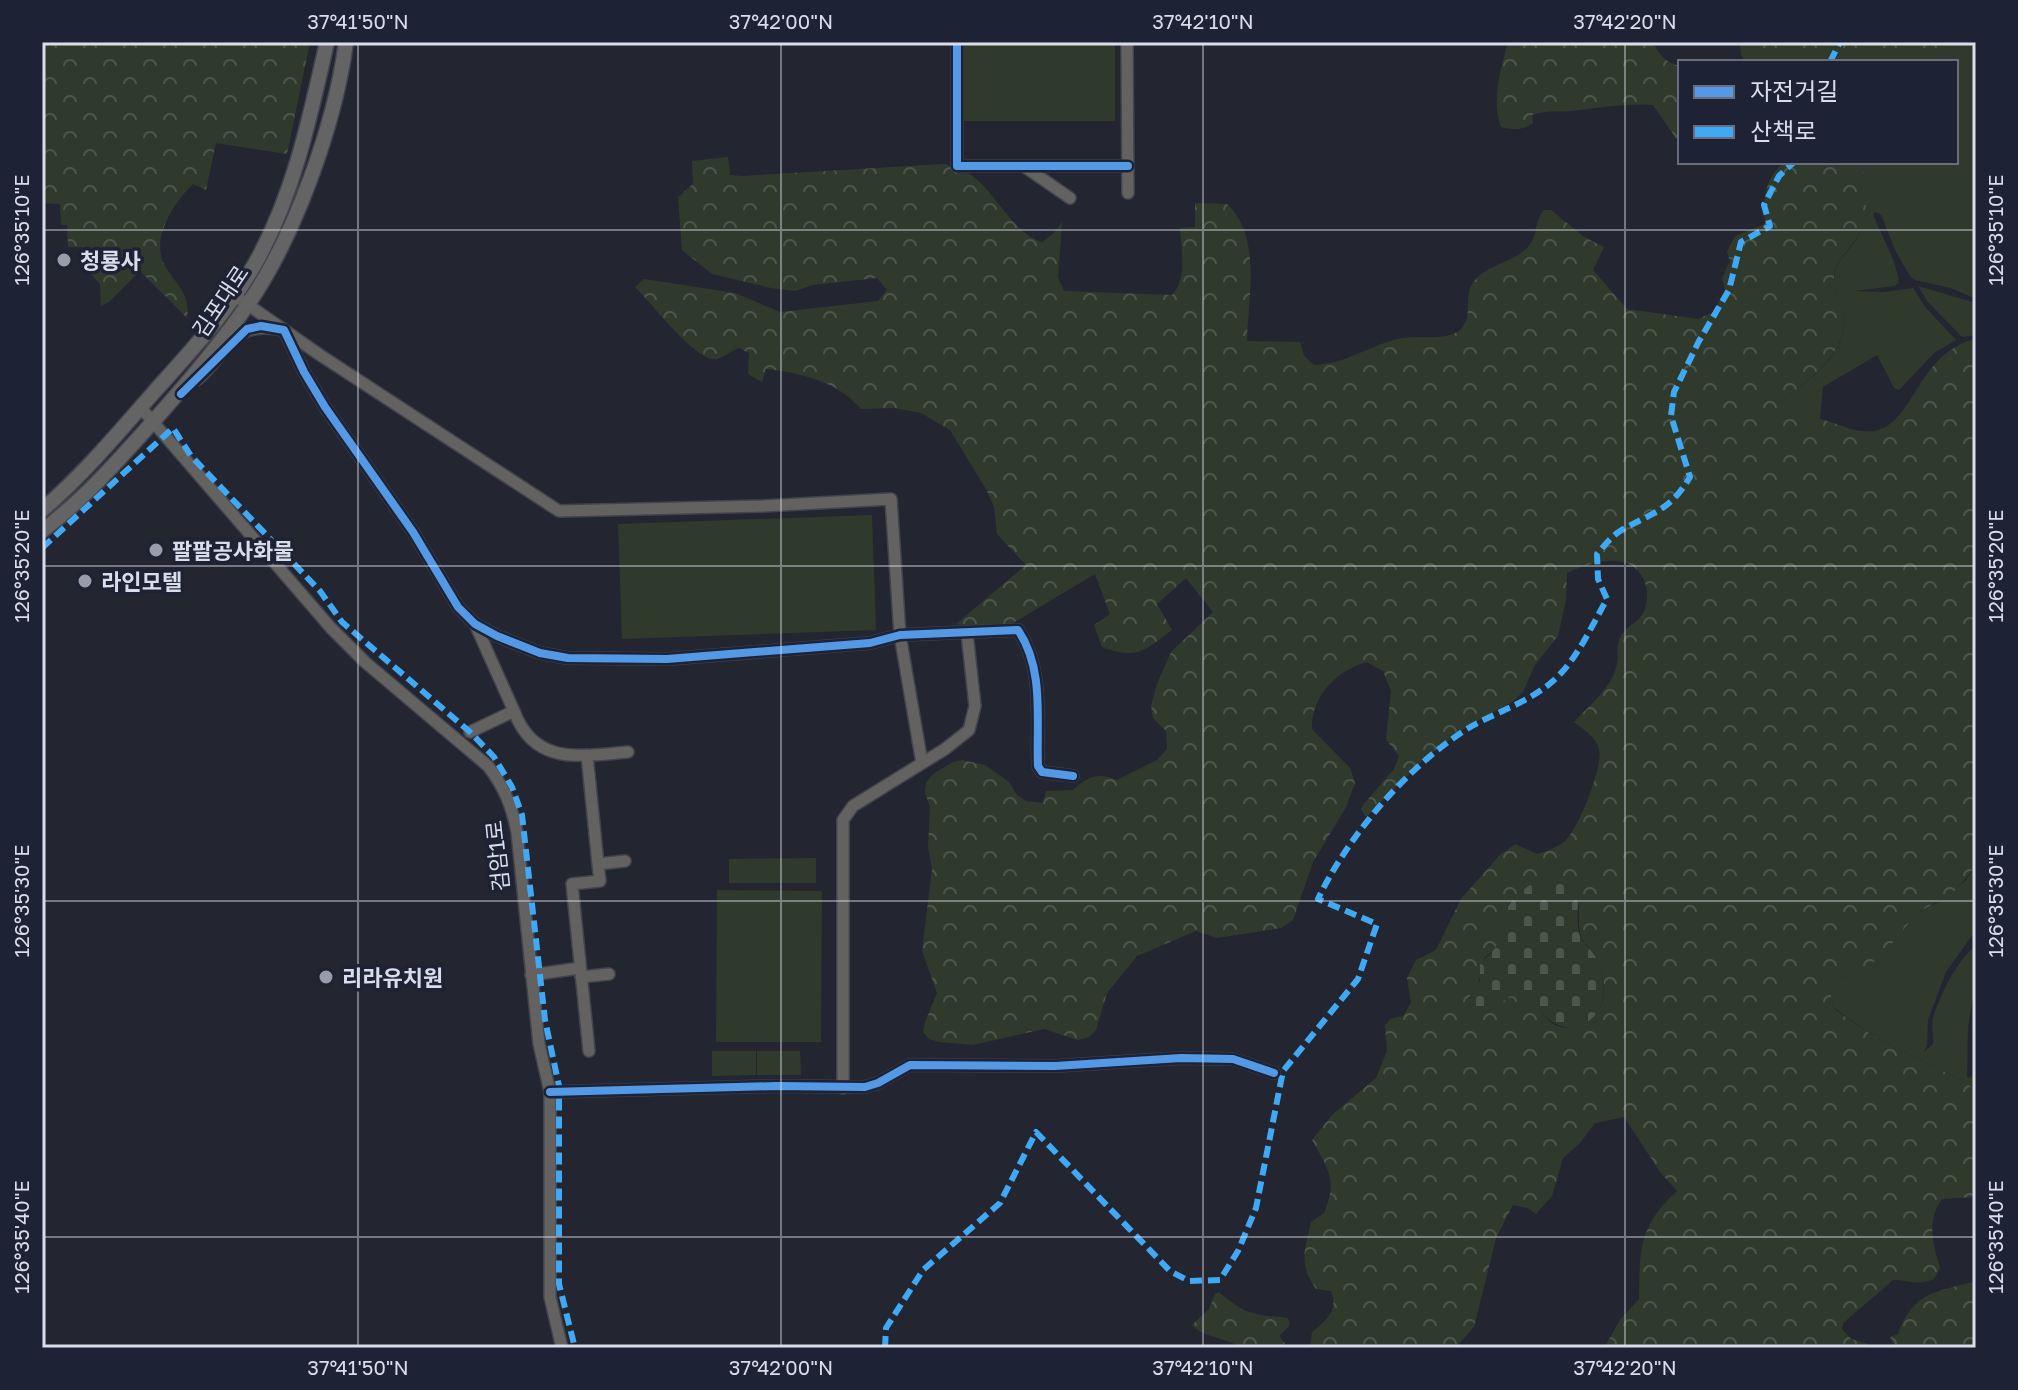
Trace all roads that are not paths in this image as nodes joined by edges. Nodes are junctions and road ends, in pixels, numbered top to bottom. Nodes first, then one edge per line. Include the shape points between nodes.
1 (327, 42) edge
2 (346, 42) edge
3 (957, 42) edge
4 (1127, 42) edge
5 (1023, 166) junction
6 (1128, 166) junction
7 (1128, 193) dead end
8 (1070, 198) dead end
9 (234, 295) junction
10 (248, 305) junction
11 (284, 330) junction
12 (181, 394) junction
13 (141, 408) junction
14 (154, 422) junction
15 (42, 510) edge
16 (42, 531) edge
17 (475, 624) junction
18 (967, 633) junction
19 (900, 635) junction
20 (514, 711) junction
21 (470, 732) dead end
22 (628, 752) dead end
23 (587, 755) junction
24 (922, 763) junction
25 (1073, 776) dead end
26 (625, 861) dead end
27 (598, 864) junction
28 (581, 972) junction
29 (609, 974) dead end
30 (531, 975) junction
31 (589, 1051) dead end
32 (1274, 1073) dead end
33 (843, 1088) junction
34 (550, 1092) junction
35 (562, 1348) edge

1 - 9 main road, 김포대로 via 286,197 256,263
2 - 10 main road, 김포대로 via 315,163 282,244
3 - 5 street via 957,166
4 - 6 street
5 - 6 street
5 - 8 street
6 - 7 street
9 - 10 street
9 - 13 main road, 김포대로
10 - 11 street
10 - 12 main road, 김포대로
11 - 12 street via 247,329
11 - 17 street via 325,407 405,520 458,607
11 - 19 street via 559,511 891,499
12 - 14 main road, 김포대로
13 - 14 street, 검암1로
13 - 15 main road, 김포대로
14 - 16 main road, 김포대로 via 79,502
14 - 30 street, 검암1로 via 348,646 461,741 501,783 517,832
17 - 19 street via 540,653 568,658 744,654 870,643
17 - 20 street
18 - 19 street
18 - 24 street via 975,706 969,730
18 - 25 street via 1018,630 1037,683 1038,766 1042,772
19 - 24 street
20 - 21 street
20 - 23 street via 521,731 536,744 553,753
22 - 23 street
23 - 27 street
24 - 33 street via 853,806 843,820
26 - 27 street
27 - 28 street via 600,881 572,884
28 - 29 street
28 - 30 street
28 - 31 street
30 - 34 street, 검암1로
32 - 33 street via 1233,1059 1194,1058 1043,1066 910,1065 878,1083
33 - 34 street
34 - 35 street, 검암1로 via 550,1297

